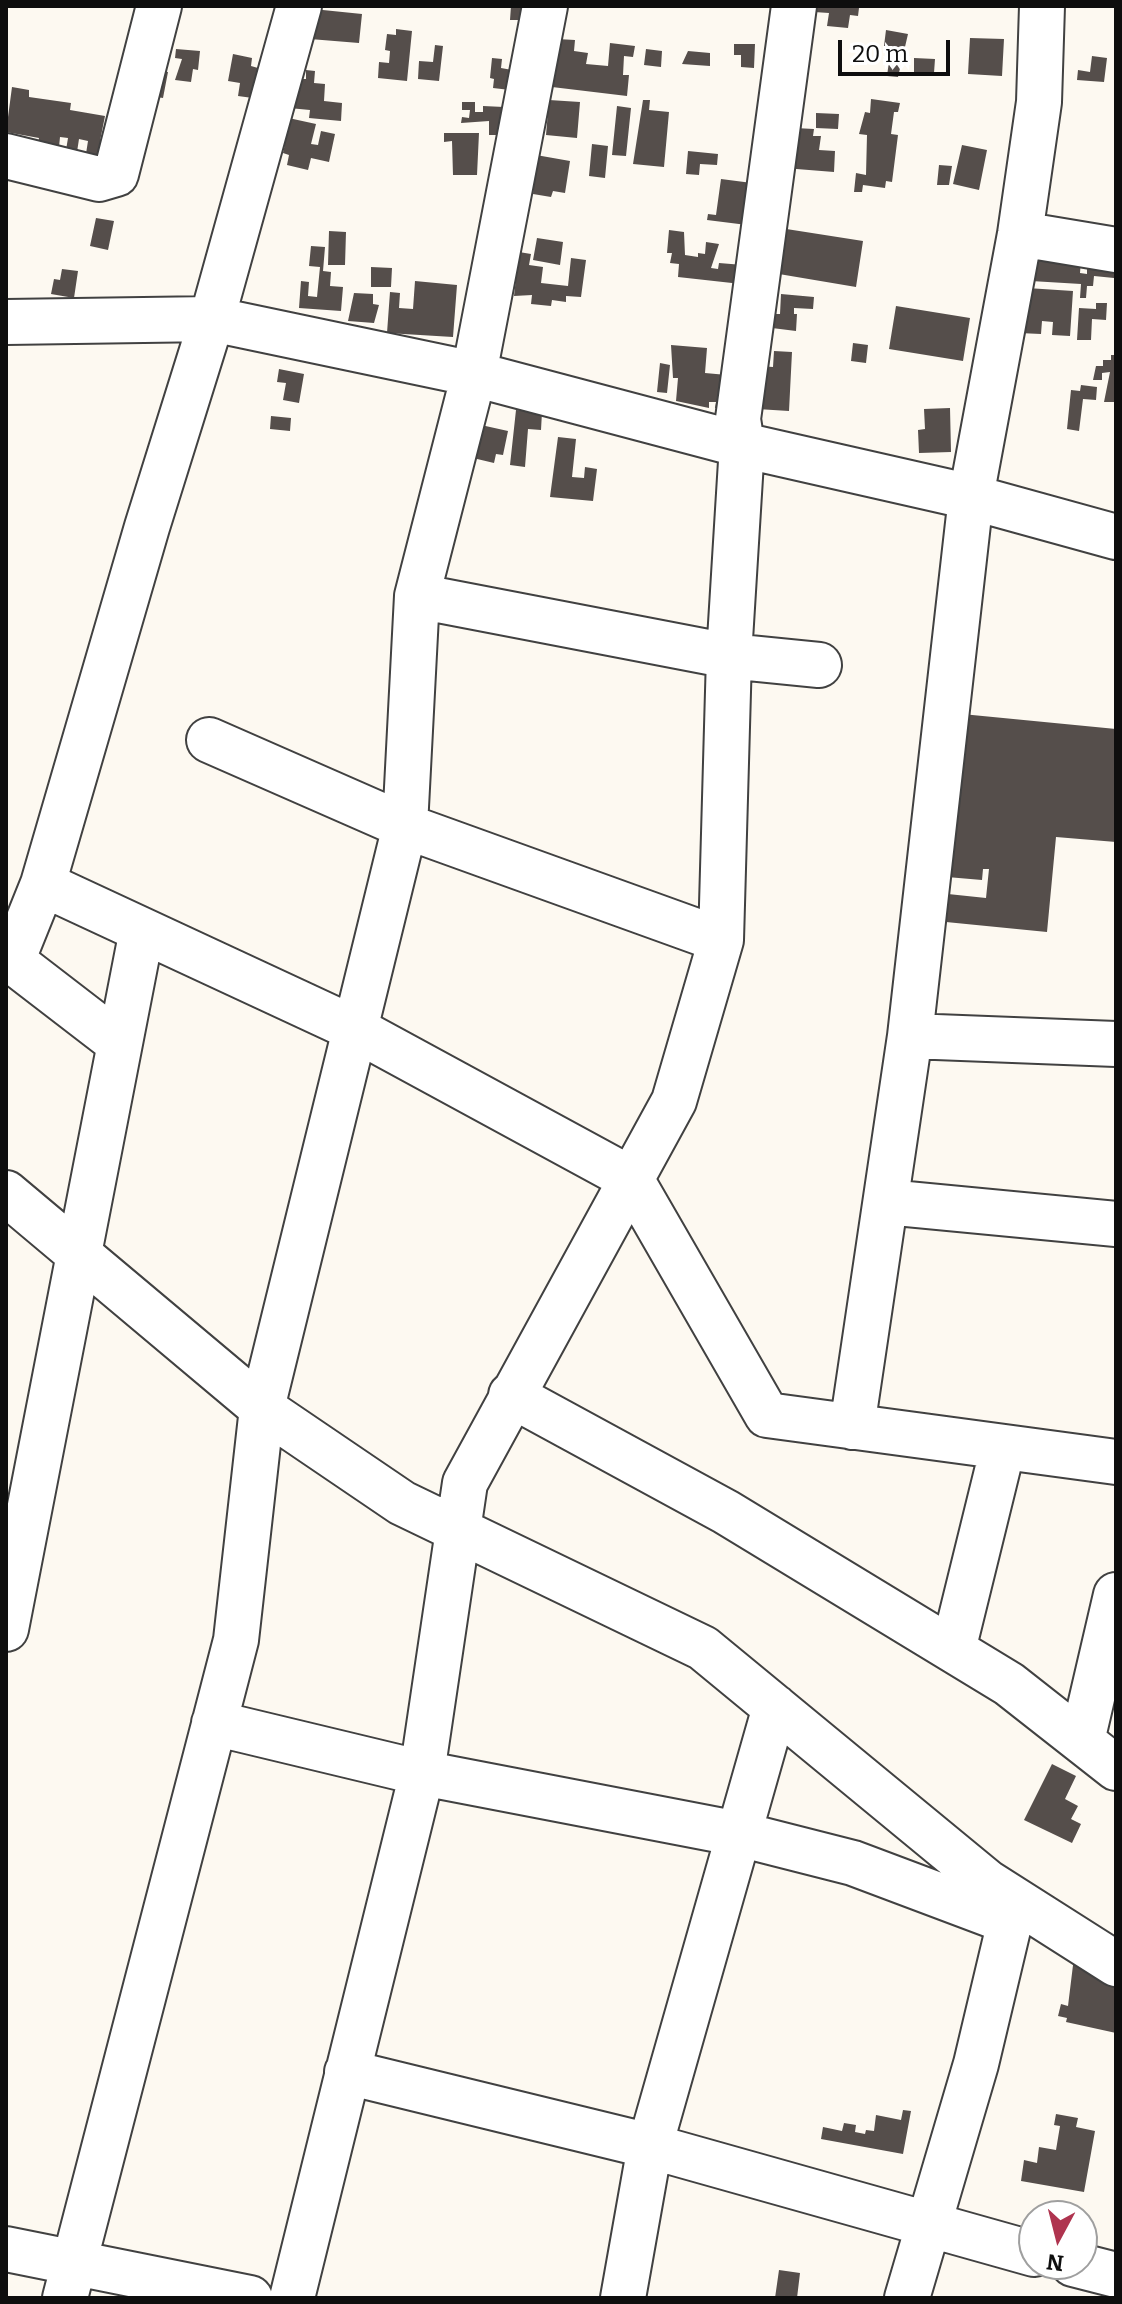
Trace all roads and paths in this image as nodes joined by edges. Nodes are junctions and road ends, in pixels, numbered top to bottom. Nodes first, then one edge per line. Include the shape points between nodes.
1 (159, 6) edge
2 (299, 6) edge
3 (545, 6) edge
4 (794, 6) edge
5 (1042, 6) edge
6 (6, 156) edge
7 (1020, 234) junction
8 (1116, 250) edge
9 (212, 319) junction
10 (6, 322) edge
11 (474, 374) junction
12 (742, 445) junction
13 (971, 497) junction
14 (1116, 537) edge
15 (417, 596) junction
16 (729, 656) junction
17 (819, 665) dead end
18 (209, 740) dead end
19 (405, 826) junction
20 (43, 884) junction
21 (142, 930) junction
22 (721, 940) junction
23 (9, 958) edge
24 (355, 1029) junction
25 (910, 1036) junction
26 (119, 1043) junction
27 (1116, 1044) edge
28 (631, 1179) junction
29 (6, 1193) edge
30 (886, 1202) junction
31 (1116, 1224) edge
32 (77, 1252) junction
33 (511, 1395) junction
34 (262, 1408) junction
35 (852, 1427) junction
36 (1003, 1447) junction
37 (1116, 1462) edge
38 (458, 1530) junction
39 (1116, 1595) edge
40 (6, 1629) edge
41 (953, 1650) junction
42 (775, 1707) junction
43 (214, 1723) junction
44 (1082, 1741) junction
45 (1116, 1768) edge
46 (422, 1773) junction
47 (739, 1834) junction
48 (1012, 1911) junction
49 (1116, 1964) edge
50 (347, 2072) junction
51 (650, 2146) junction
52 (928, 2227) junction
53 (6, 2249) edge
54 (1018, 2250) edge
55 (69, 2281) edge
56 (250, 2298) edge
57 (292, 2298) edge
58 (623, 2298) edge
59 (907, 2298) edge

1 - 6 street via 116,174 99,179
2 - 9 street
3 - 11 street
4 - 12 street via 738,419
5 - 7 street via 1039,102
7 - 8 street
7 - 13 street
9 - 10 street
9 - 11 street
9 - 20 street
11 - 12 street
11 - 15 street
12 - 13 street
12 - 16 street
13 - 14 street
13 - 25 street
15 - 16 street
15 - 19 street
16 - 17 street
16 - 22 street
18 - 19 street
19 - 22 street
19 - 24 street
20 - 21 street
20 - 23 street
21 - 24 street
21 - 26 street
22 - 28 street via 674,1101
23 - 26 street
24 - 28 street
24 - 34 street
25 - 27 street
25 - 30 street
26 - 32 street
28 - 33 street
28 - 35 street via 767,1415
29 - 32 street
30 - 31 street
30 - 35 street
32 - 34 street
32 - 40 street
33 - 38 street via 465,1483
33 - 41 street via 726,1512
34 - 38 street via 402,1503
34 - 43 street via 236,1640
35 - 36 street
36 - 37 street
36 - 41 street
38 - 42 street via 703,1648
38 - 46 street
39 - 44 street
41 - 44 street via 1009,1684
42 - 47 street
42 - 48 street via 987,1882
43 - 46 street
43 - 55 street
44 - 45 street
46 - 47 street
46 - 50 street
47 - 48 street
47 - 51 street
48 - 49 street
48 - 52 street via 976,2064
50 - 51 street
50 - 57 street
51 - 52 street
51 - 58 street
52 - 54 street
52 - 59 street
53 - 55 street
55 - 56 street

